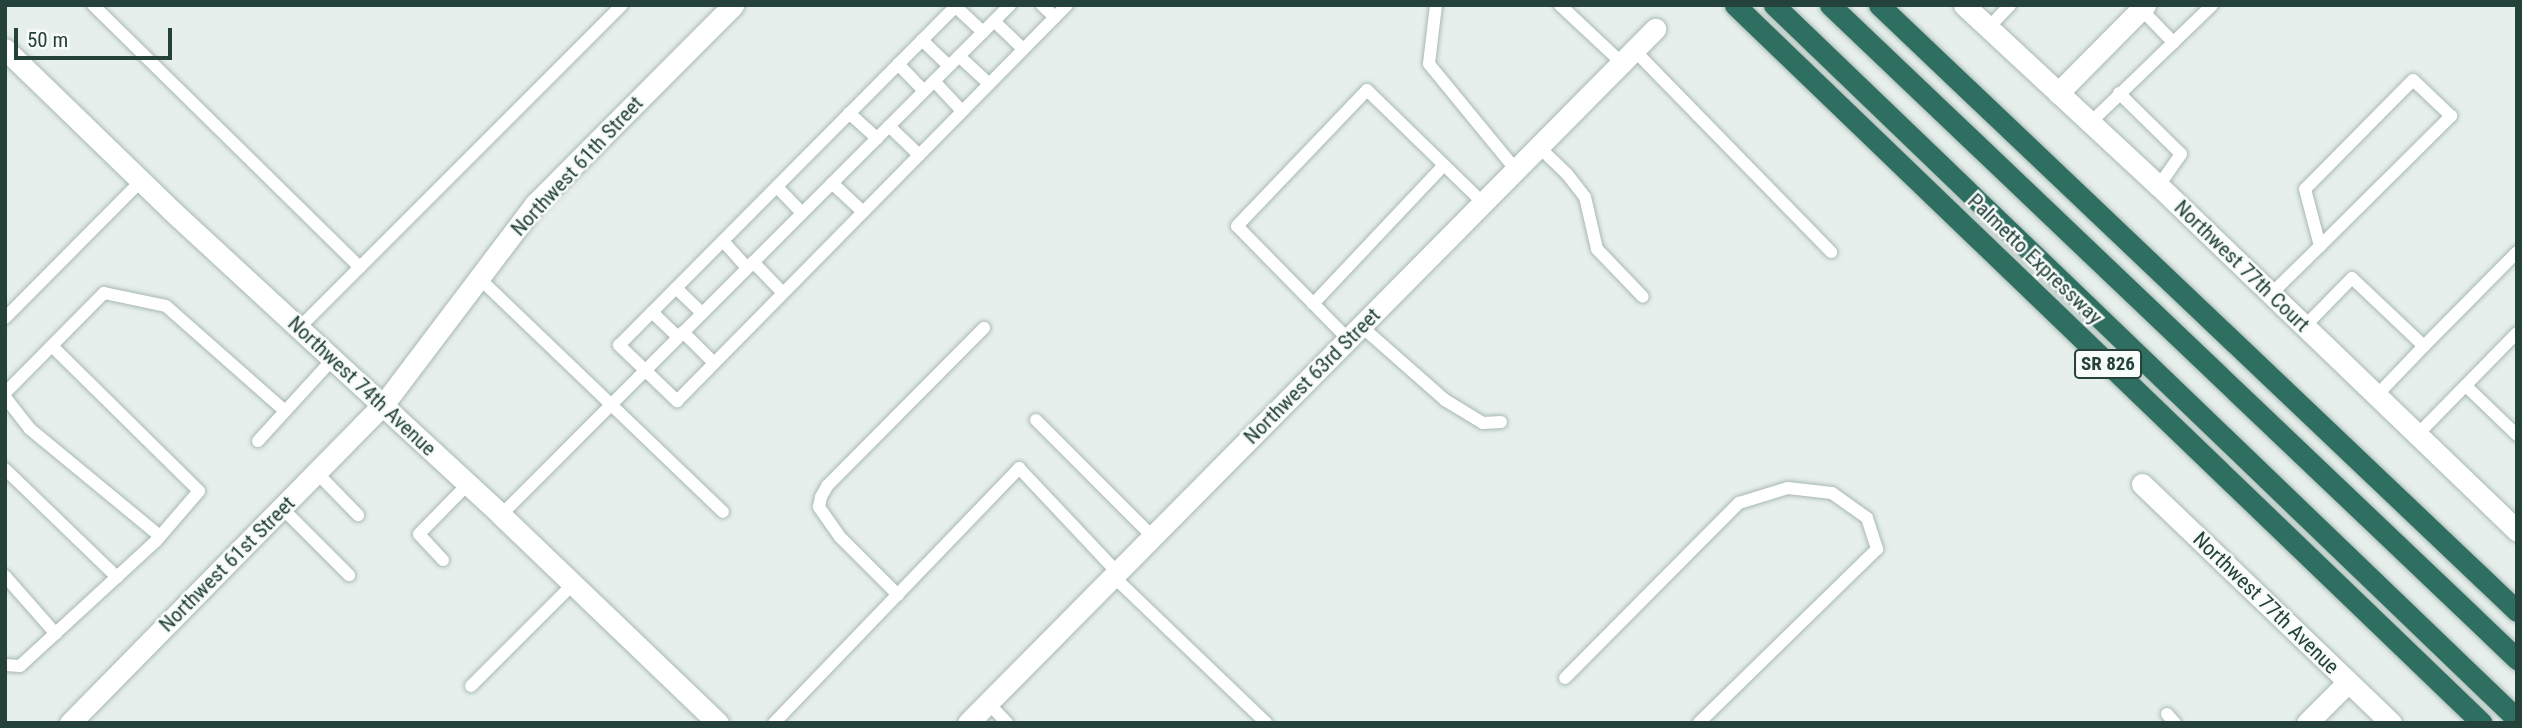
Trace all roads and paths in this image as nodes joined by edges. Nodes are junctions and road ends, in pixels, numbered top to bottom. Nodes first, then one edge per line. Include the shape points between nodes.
1 (93, 5) edge
2 (622, 5) edge
3 (733, 5) edge
4 (1010, 5) edge
5 (1042, 5) edge
6 (1067, 5) edge
7 (1436, 5) edge
8 (1560, 5) edge
9 (1735, 5) edge
10 (1774, 5) edge
11 (1830, 5) edge
12 (1879, 5) edge
13 (1964, 5) edge
14 (2010, 5) edge
15 (2212, 5) edge
16 (956, 6) edge
17 (2143, 7) edge
18 (1055, 17) junction
19 (994, 21) junction
20 (1988, 28) junction
21 (1655, 29) dead end
22 (983, 32) junction
23 (922, 40) junction
24 (2174, 43) junction
25 (5, 49) edge
26 (1023, 49) junction
27 (959, 56) junction
28 (1628, 57) junction
29 (898, 64) junction
30 (949, 66) junction
31 (989, 85) junction
32 (929, 86) junction
33 (2058, 93) junction
34 (2119, 93) junction
35 (962, 111) junction
36 (849, 113) junction
37 (2090, 123) junction
38 (889, 126) junction
39 (877, 138) junction
40 (1539, 147) junction
41 (919, 155) junction
42 (1444, 165) junction
43 (1516, 170) junction
44 (141, 181) junction
45 (832, 183) junction
46 (2159, 186) junction
47 (777, 187) junction
48 (1483, 203) junction
49 (863, 212) junction
50 (802, 213) junction
51 (723, 241) junction
52 (2320, 246) junction
53 (1831, 251) dead end
54 (2517, 252) edge
55 (750, 265) junction
56 (360, 267) junction
57 (479, 278) junction
58 (676, 288) junction
59 (783, 293) junction
60 (2271, 294) junction
61 (1643, 297) dead end
62 (1314, 304) junction
63 (652, 312) junction
64 (702, 313) junction
65 (5, 317) edge
66 (2305, 326) junction
67 (299, 328) junction
68 (984, 328) dead end
69 (1355, 333) junction
70 (2517, 333) edge
71 (681, 335) junction
72 (52, 346) junction
73 (2424, 346) junction
74 (333, 359) junction
75 (715, 363) junction
76 (645, 371) junction
77 (2466, 386) junction
78 (5, 395) edge
79 (2376, 396) junction
80 (612, 403) junction
81 (383, 405) junction
82 (285, 411) junction
83 (1036, 420) dead end
84 (1501, 422) dead end
85 (2417, 435) junction
86 (2517, 435) edge
87 (258, 440) dead end
88 (5, 469) edge
89 (317, 472) junction
90 (468, 484) junction
91 (2141, 484) dead end
92 (282, 508) junction
93 (723, 512) dead end
94 (358, 515) dead end
95 (501, 515) junction
96 (2515, 524) edge
97 (160, 536) junction
98 (1153, 537) junction
99 (443, 560) dead end
100 (349, 575) dead end
101 (1116, 575) junction
102 (5, 576) edge
103 (117, 577) junction
104 (573, 584) junction
105 (898, 595) junction
106 (2517, 611) edge
107 (56, 634) junction
108 (2517, 659) edge
109 (5, 665) edge
110 (1565, 678) dead end
111 (2348, 682) junction
112 (471, 686) dead end
113 (988, 703) junction
114 (2517, 719) edge
115 (70, 723) edge
116 (718, 723) edge
117 (774, 723) edge
118 (968, 723) edge
119 (1007, 723) edge
120 (1266, 723) edge
121 (1699, 723) edge
122 (2308, 723) edge
123 (2391, 723) edge
124 (2482, 723) edge

1 - 56 lane
2 - 56 lane
3 - 57 street, Northwest 61th Street via 535,204
4 - 19 lane
5 - 18 lane
6 - 18 lane
7 - 43 lane via 1429,64
8 - 28 lane
9 - 124 highway, Palmetto Expressway / SR 826
10 - 114 highway
11 - 108 highway
12 - 106 highway
13 - 20 street, Northwest 77th Court
14 - 20 lane
15 - 24 lane
16 - 22 lane
16 - 23 lane
17 - 24 lane
17 - 33 street
18 - 26 lane
19 - 22 lane
19 - 26 lane
20 - 33 street, Northwest 77th Court
21 - 28 street, Northwest 63rd Street
22 - 27 lane
23 - 29 lane
23 - 30 lane
24 - 34 lane
25 - 44 street, Northwest 74th Avenue
26 - 31 lane
27 - 30 lane
27 - 31 lane
28 - 40 street, Northwest 63rd Street
28 - 53 lane
29 - 32 lane
29 - 36 lane
30 - 32 lane
31 - 35 lane
32 - 35 lane
32 - 38 lane
33 - 37 street, Northwest 77th Court
34 - 37 lane
34 - 46 lane via 2180,154
35 - 41 lane
36 - 39 lane
36 - 47 lane
37 - 46 street, Northwest 77th Court
38 - 39 lane
38 - 41 lane
39 - 45 lane
40 - 43 street, Northwest 63rd Street
40 - 61 lane via 1585,197 1597,249
41 - 49 lane
42 - 48 lane
42 - 62 lane
42 - 62 lane via 1367,90 1237,226
43 - 48 street, Northwest 63rd Street
44 - 65 lane
44 - 67 street, Northwest 74th Avenue
45 - 49 lane
45 - 50 lane
46 - 60 street, Northwest 77th Court
47 - 50 lane
47 - 51 lane
48 - 69 street, Northwest 63rd Street
49 - 59 lane
50 - 55 lane
51 - 55 lane
51 - 58 lane
52 - 52 lane via 2451,116 2413,80 2305,188
52 - 60 lane
54 - 73 lane
55 - 59 lane
55 - 64 lane
56 - 67 lane
57 - 80 lane
57 - 81 street, Northwest 61th Street
58 - 63 lane
58 - 64 lane
59 - 75 lane
60 - 66 street, Northwest 77th Court
62 - 69 lane
63 - 71 lane
63 - 76 lane via 619,345
64 - 71 lane
66 - 73 lane via 2352,278
66 - 79 street, Northwest 77th Court
67 - 74 street, Northwest 74th Avenue
68 - 105 lane via 827,486 821,498 819,507 840,537
69 - 84 lane via 1445,400 1483,423
69 - 98 street, Northwest 63rd Street
70 - 77 lane
71 - 75 lane
71 - 76 lane
72 - 78 lane
72 - 82 lane via 104,293 166,306
72 - 97 lane via 200,491
73 - 79 lane
74 - 81 street, Northwest 74th Avenue
74 - 82 lane
75 - 76 lane via 677,401
76 - 80 lane
77 - 85 lane
77 - 86 lane
78 - 97 lane via 30,429
79 - 85 street, Northwest 77th Court
80 - 93 lane
80 - 95 lane
81 - 89 street, Northwest 61st Street
81 - 90 street, Northwest 74th Avenue
82 - 87 lane
83 - 98 lane
85 - 96 street, Northwest 77th Court
88 - 103 lane
89 - 92 street, Northwest 61st Street
89 - 94 lane
90 - 95 street, Northwest 74th Avenue
90 - 99 lane via 419,534
91 - 111 street, Northwest 77th Avenue
92 - 100 lane
92 - 115 street, Northwest 61st Street
95 - 104 street, Northwest 74th Avenue
97 - 103 lane
98 - 101 street, Northwest 63rd Street
101 - 105 lane via 1019,468
101 - 113 street, Northwest 63rd Street
101 - 120 lane
102 - 107 lane
103 - 107 lane
104 - 112 lane
104 - 116 street, Northwest 74th Avenue
105 - 117 lane
107 - 109 lane via 20,666
110 - 121 lane via 1739,503 1788,488 1832,493 1867,518 1877,549
111 - 122 street
111 - 123 street, Northwest 77th Avenue
113 - 118 street, Northwest 63rd Street
113 - 119 lane

